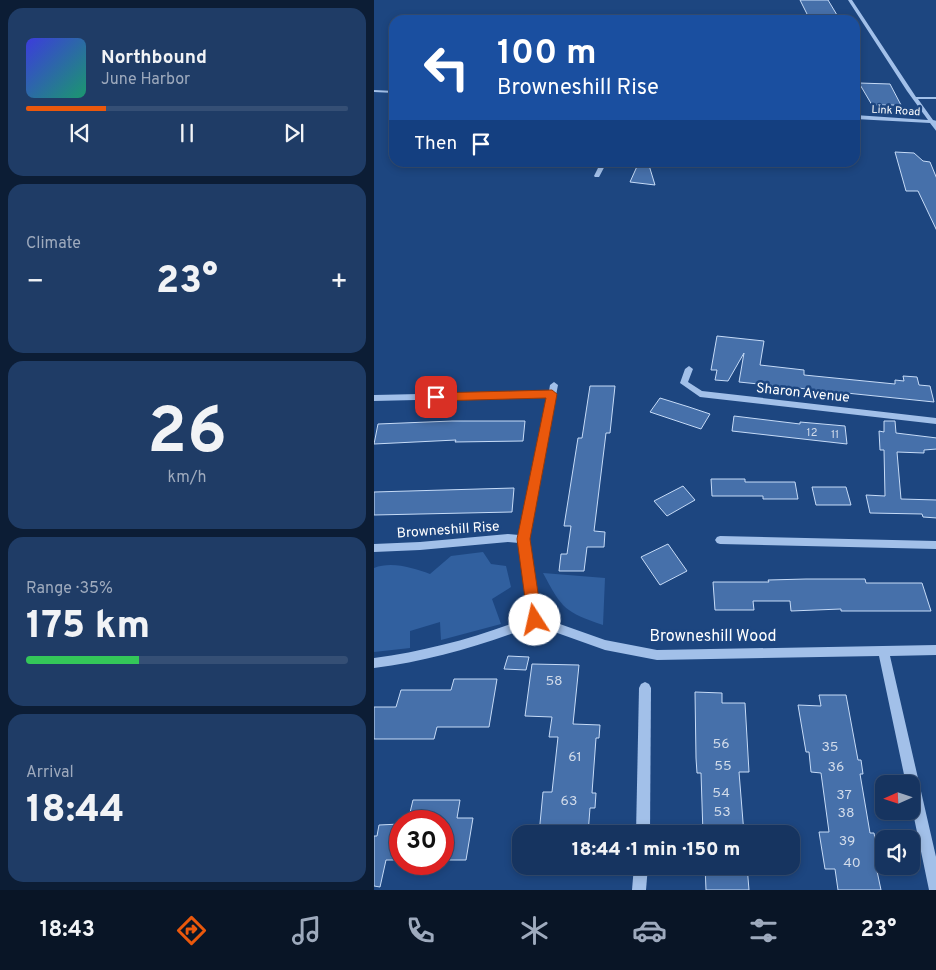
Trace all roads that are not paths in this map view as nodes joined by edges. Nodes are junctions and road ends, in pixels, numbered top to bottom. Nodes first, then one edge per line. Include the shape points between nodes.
1 (850, 0) edge
2 (860, 15) edge
3 (860, 15) edge
4 (374, 91) edge
5 (389, 92) edge
6 (914, 98) junction
7 (936, 98) edge
8 (860, 117) edge
9 (934, 122) edge
10 (936, 131) edge
11 (602, 167) edge
12 (597, 176) dead end
13 (689, 369) dead end
14 (374, 398) edge
15 (936, 421) edge
16 (523, 539) junction
17 (720, 540) dead end
18 (936, 545) edge
19 (374, 548) edge
20 (535, 620) junction
21 (936, 650) edge
22 (883, 651) junction
23 (374, 663) edge
24 (645, 688) dead end
25 (643, 825) edge
26 (640, 875) edge
27 (639, 890) edge
28 (936, 890) edge

1 - 2 street
3 - 6 street
4 - 5 street
6 - 7 street
6 - 9 street
8 - 9 street, Link Road
9 - 10 street
11 - 12 street
13 - 15 street, Sharon Avenue via 684,383 700,394
14 - 16 street via 553,390
16 - 19 street, Browneshill Rise
16 - 20 street
17 - 18 street
20 - 22 street, Browneshill Wood via 605,645 657,656
20 - 23 street via 510,631
21 - 22 street, Browneshill Wood
22 - 28 street
24 - 25 street
26 - 27 street

